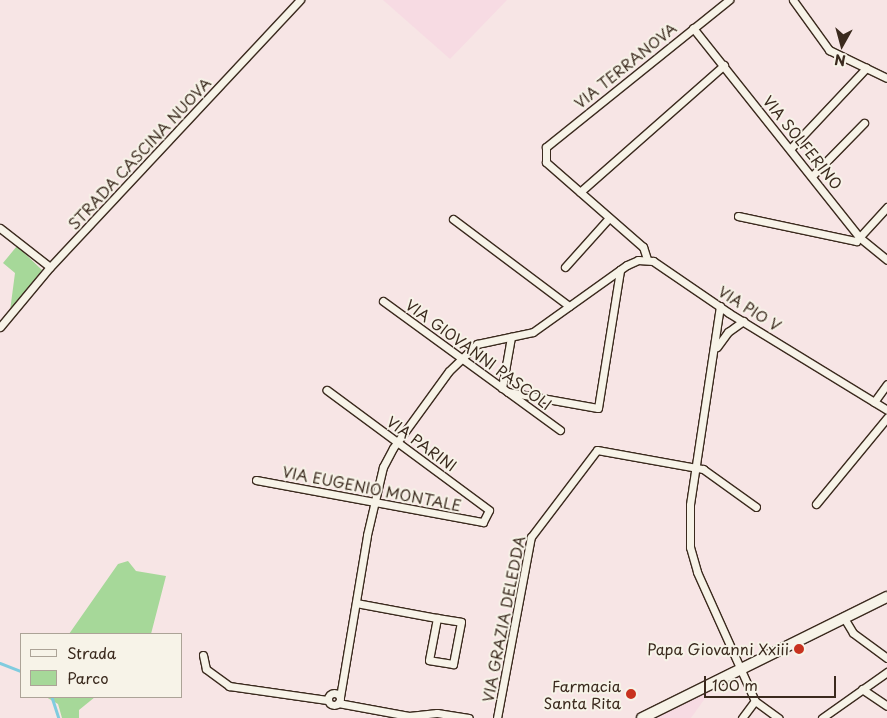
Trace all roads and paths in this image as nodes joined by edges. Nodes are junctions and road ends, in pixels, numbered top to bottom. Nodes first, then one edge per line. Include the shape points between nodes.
1 (300, 0) edge
2 (729, 0) edge
3 (792, 0) edge
4 (693, 28) junction
5 (724, 66) junction
6 (866, 68) junction
7 (887, 78) edge
8 (864, 123) dead end
9 (791, 148) junction
10 (544, 156) joint
11 (813, 175) junction
12 (580, 192) junction
13 (887, 207) edge
14 (738, 216) dead end
15 (609, 218) junction
16 (453, 219) dead end
17 (0, 228) edge
18 (859, 237) junction
19 (647, 259) junction
20 (887, 260) edge
21 (565, 267) dead end
22 (50, 268) junction
23 (620, 270) junction
24 (383, 301) dead end
25 (569, 306) junction
26 (720, 306) junction
27 (744, 321) junction
28 (0, 327) edge
29 (511, 337) junction
30 (715, 349) junction
31 (461, 358) junction
32 (887, 384) edge
33 (327, 390) dead end
34 (505, 390) junction
35 (874, 402) junction
36 (887, 410) edge
37 (887, 418) edge
38 (560, 430) dead end
39 (398, 442) junction
40 (695, 466) junction
41 (256, 480) dead end
42 (374, 502) junction
43 (816, 504) dead end
44 (756, 507) dead end
45 (483, 522) joint
46 (887, 598) edge
47 (356, 603) junction
48 (437, 618) junction
49 (844, 618) junction
50 (202, 655) dead end
51 (887, 658) edge
52 (741, 668) junction
53 (887, 672) edge
54 (344, 679) junction
55 (862, 689) junction
56 (333, 692) junction
57 (327, 700) junction
58 (339, 700) junction
59 (755, 701) junction
60 (887, 706) edge
61 (470, 718) edge
62 (497, 718) edge
63 (642, 718) edge
64 (742, 718) edge
65 (778, 718) edge
66 (822, 718) edge

1 - 22 street, STRADA CASCINA NUOVA
2 - 4 street, VIA TERRANOVA
3 - 6 street via 829,50
4 - 5 street, VIA SOLFERINO
4 - 10 street, VIA TERRANOVA via 548,144
5 - 9 street, VIA SOLFERINO
5 - 12 street
6 - 7 street
6 - 9 street
8 - 11 street
9 - 11 street, VIA SOLFERINO
10 - 12 street, VIA PIO V via 548,164
11 - 18 street, VIA SOLFERINO
12 - 15 street, VIA PIO V
13 - 18 street
14 - 18 street via 856,241
15 - 19 street, VIA PIO V via 643,247
15 - 21 street
16 - 25 street
17 - 22 street
18 - 20 street, VIA SOLFERINO
19 - 23 street
19 - 26 street, VIA PIO V
22 - 28 street, STRADA CASCINA NUOVA
23 - 25 street
23 - 34 street via 598,408
24 - 31 street, VIA GIOVANNI PASCOLI
25 - 29 street via 532,332
26 - 27 street, VIA PIO V
26 - 30 street
27 - 30 street via 728,332
27 - 35 street, VIA PIO V
29 - 31 street via 483,341
29 - 34 street
30 - 40 street
31 - 34 street, VIA GIOVANNI PASCOLI
31 - 39 street
32 - 35 street
33 - 39 street, VIA PARINI
34 - 38 street, VIA GIOVANNI PASCOLI
35 - 36 street, VIA PIO V
37 - 43 street
39 - 42 street via 383,467
39 - 45 street, VIA PARINI via 489,510
40 - 44 street, VIA GRAZIA DELEDDA
40 - 52 street via 689,523 692,557
40 - 62 street, VIA GRAZIA DELEDDA via 597,450 531,537
41 - 42 street, VIA EUGENIO MONTALE
42 - 45 street, VIA EUGENIO MONTALE
42 - 47 street
46 - 49 main road
47 - 48 street
47 - 54 street
48 - 48 street via 429,660 453,664 461,622
49 - 51 street via 853,633
49 - 52 main road
50 - 57 street via 206,669 229,686
52 - 59 street
52 - 63 main road
53 - 55 street
54 - 56 street
54 - 58 street
55 - 60 street
55 - 66 street
56 - 57 street
56 - 58 street
57 - 58 street via 331,705
58 - 61 street via 409,716 437,713
59 - 64 street
59 - 65 street

